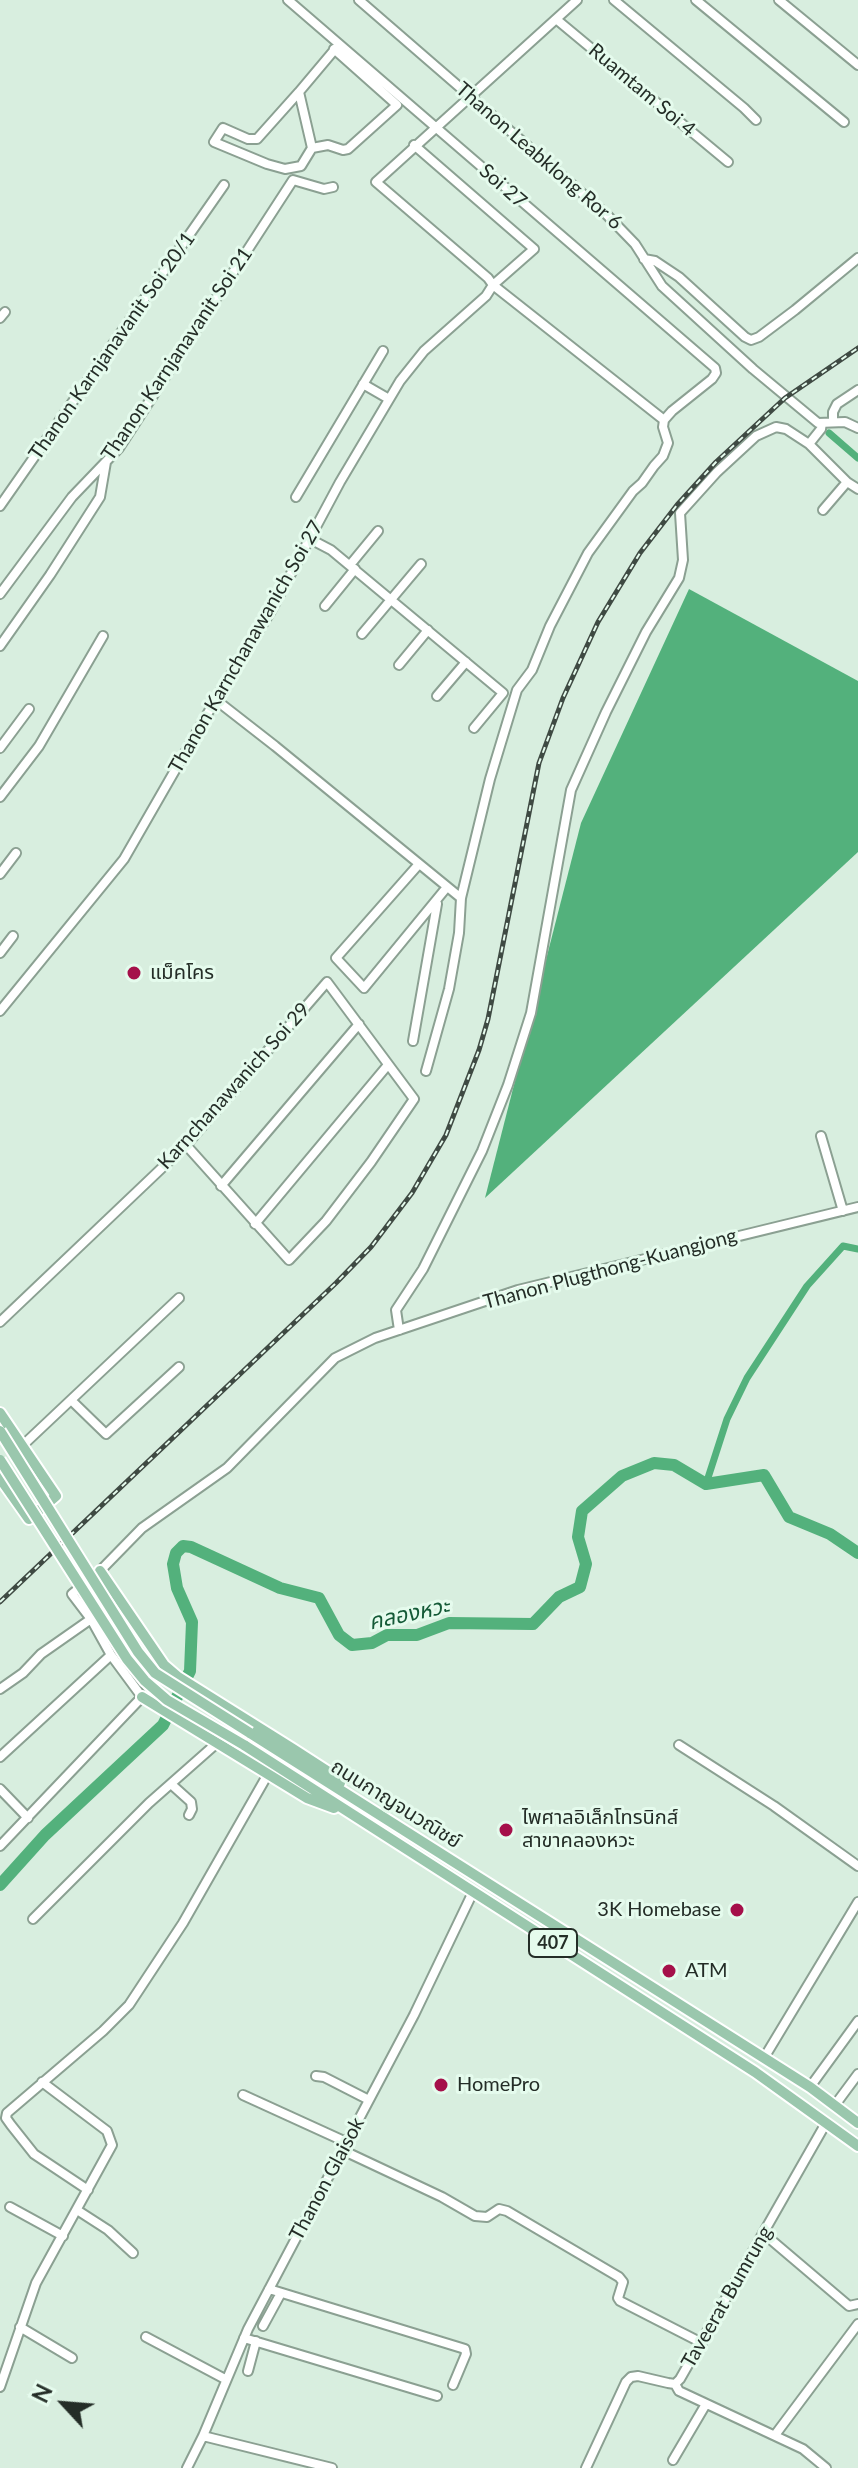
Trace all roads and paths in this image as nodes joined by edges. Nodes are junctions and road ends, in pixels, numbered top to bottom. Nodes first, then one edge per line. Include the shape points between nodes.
1 (288, 0) edge
2 (359, 0) edge
3 (577, 0) edge
4 (614, 0) edge
5 (696, 0) edge
6 (779, 0) edge
7 (556, 19) junction
8 (336, 47) junction
9 (858, 65) edge
10 (299, 92) junction
11 (471, 95) junction
12 (756, 120) dead end
13 (844, 122) dead end
14 (435, 127) junction
15 (414, 145) junction
16 (312, 148) junction
17 (728, 162) dead end
18 (301, 166) junction
19 (293, 180) junction
20 (224, 185) dead end
21 (333, 187) dead end
22 (858, 258) edge
23 (644, 259) junction
24 (493, 285) junction
25 (383, 351) dead end
26 (363, 384) junction
27 (858, 390) edge
28 (389, 399) junction
29 (664, 420) junction
30 (833, 421) junction
31 (822, 423) junction
32 (858, 428) edge
33 (809, 444) junction
34 (106, 462) junction
35 (847, 482) junction
36 (858, 489) edge
37 (296, 497) dead end
38 (0, 506) edge
39 (823, 510) dead end
40 (378, 531) dead end
41 (310, 539) junction
42 (421, 564) dead end
43 (352, 567) junction
44 (0, 594) edge
45 (390, 599) junction
46 (325, 606) dead end
47 (428, 630) junction
48 (362, 634) dead end
49 (103, 636) dead end
50 (0, 646) edge
51 (466, 662) junction
52 (399, 665) dead end
53 (437, 696) dead end
54 (216, 700) junction
55 (29, 709) dead end
56 (474, 728) dead end
57 (0, 748) edge
58 (0, 797) edge
59 (16, 853) dead end
60 (419, 864) junction
61 (0, 874) edge
62 (447, 887) junction
63 (461, 898) junction
64 (437, 902) junction
65 (13, 936) dead end
66 (0, 953) edge
67 (0, 1011) edge
68 (359, 1024) junction
69 (413, 1041) dead end
70 (387, 1066) junction
71 (426, 1071) dead end
72 (821, 1136) dead end
73 (186, 1145) junction
74 (221, 1186) junction
75 (858, 1207) edge
76 (843, 1211) junction
77 (255, 1224) junction
78 (179, 1298) dead end
79 (0, 1322) edge
80 (399, 1330) junction
81 (179, 1367) dead end
82 (71, 1400) junction
83 (0, 1413) edge
84 (0, 1431) edge
85 (21, 1447) junction
86 (0, 1460) edge
87 (0, 1478) edge
88 (3, 1491) edge
89 (100, 1571) junction
90 (91, 1619) junction
91 (111, 1655) junction
92 (0, 1689) edge
93 (142, 1697) junction
94 (217, 1743) junction
95 (679, 1745) dead end
96 (0, 1757) edge
97 (268, 1774) junction
98 (171, 1784) junction
99 (0, 1789) edge
100 (359, 1802) junction
101 (189, 1815) dead end
102 (352, 1815) junction
103 (28, 1818) junction
104 (0, 1846) edge
105 (858, 1866) edge
106 (473, 1892) junction
107 (858, 1902) edge
108 (33, 1919) dead end
109 (858, 2021) edge
110 (764, 2058) junction
111 (858, 2074) edge
112 (316, 2076) dead end
113 (42, 2082) junction
114 (810, 2087) junction
115 (243, 2095) dead end
116 (369, 2100) junction
117 (835, 2105) junction
118 (826, 2123) junction
119 (858, 2123) edge
120 (344, 2146) junction
121 (858, 2146) edge
122 (88, 2190) junction
123 (10, 2207) dead end
124 (77, 2210) junction
125 (763, 2233) junction
126 (63, 2236) junction
127 (133, 2253) dead end
128 (269, 2289) junction
129 (281, 2293) junction
130 (858, 2304) edge
131 (858, 2324) edge
132 (263, 2326) dead end
133 (20, 2327) junction
134 (146, 2337) dead end
135 (244, 2338) junction
136 (256, 2341) junction
137 (702, 2343) junction
138 (72, 2358) dead end
139 (248, 2371) dead end
140 (225, 2379) junction
141 (675, 2384) junction
142 (453, 2385) dead end
143 (0, 2387) edge
144 (437, 2396) dead end
145 (706, 2404) junction
146 (775, 2435) junction
147 (203, 2436) junction
148 (673, 2460) dead end
149 (187, 2468) edge
150 (332, 2468) edge
151 (586, 2468) edge
152 (825, 2468) edge

1 - 8 street, Soi 27
2 - 11 street, Thanon Leabklong Ror 6
3 - 7 street
4 - 12 street
5 - 13 street
6 - 9 street
7 - 11 street
7 - 17 street, Ruamtam Soi 4
8 - 10 street
8 - 14 street, Soi 27
8 - 16 street via 397,105 348,149
10 - 16 street
10 - 18 street via 257,139 223,128 214,142 276,167
11 - 14 street
11 - 23 street, Thanon Leabklong Ror 6 via 606,214
14 - 15 street
14 - 29 street, Soi 27 via 711,363 716,373 710,382
15 - 24 street via 376,182
15 - 24 street, Thanon Karnchanawanich Soi 27 via 534,249
16 - 18 street, Thanon Karnjanavanit Soi 21
18 - 19 street, Thanon Karnjanavanit Soi 21
19 - 21 street
19 - 34 street, Thanon Karnjanavanit Soi 21
20 - 38 street, Thanon Karnjanavanit Soi 20/1
22 - 23 street via 751,340 679,277
23 - 31 street, Thanon Leabklong Ror 6 via 687,311
24 - 28 street, Thanon Karnchanawanich Soi 27 via 424,351
24 - 29 street
25 - 26 street
26 - 28 street
26 - 37 street
27 - 30 street via 837,404
28 - 41 street, Thanon Karnchanawanich Soi 27
29 - 63 street via 665,454 588,553 532,670 517,690
30 - 31 street
30 - 32 street
31 - 33 street
33 - 35 street
33 - 80 street via 783,428 765,430 680,513 679,578 646,632 571,790 531,1013 508,1085 482,1151 423,1269 396,1310
34 - 44 street, Thanon Karnjanavanit Soi 21 via 72,497
34 - 50 street via 100,497
35 - 36 street
35 - 39 street
40 - 43 street
41 - 43 street
41 - 54 street, Thanon Karnchanawanich Soi 27
42 - 45 street
43 - 45 street
43 - 46 street
45 - 47 street
45 - 48 street
47 - 51 street
47 - 52 street
49 - 58 street via 39,746
51 - 53 street
51 - 56 street via 503,693
54 - 60 street
54 - 67 street, Thanon Karnchanawanich Soi 27 via 124,859
55 - 57 street
59 - 61 street
60 - 62 street
60 - 64 street via 336,958 364,988
62 - 63 street
62 - 64 street
63 - 71 street via 449,989
64 - 69 street
65 - 66 street
68 - 70 street, Karnchanawanich Soi 29
68 - 73 street, Karnchanawanich Soi 29 via 327,982
68 - 74 street
70 - 77 street
70 - 77 street, Karnchanawanich Soi 29 via 414,1099 326,1221 289,1260
72 - 76 street
73 - 74 street
73 - 79 street, Karnchanawanich Soi 29
74 - 77 street
75 - 76 street, Thanon Plugthong-Kuangjong
76 - 80 street, Thanon Plugthong-Kuangjong via 518,1290
78 - 82 street
80 - 89 street, Thanon Plugthong-Kuangjong via 335,1358 227,1468 142,1528
81 - 82 street via 106,1434
82 - 85 street
83 - 85 main road
84 - 100 main road, ถนนกาญจนวณิชย์ / 407, bridge via 155,1673
85 - 88 main road via 56,1496 29,1519
86 - 102 main road, ถนนกาญจนวณิชย์ / 407, bridge via 145,1681
87 - 88 main road
89 - 90 street, Thanon Plugthong-Kuangjong via 72,1594
89 - 100 main road via 164,1665 327,1771
90 - 91 street, Thanon Plugthong-Kuangjong
90 - 92 street
91 - 93 street, Thanon Plugthong-Kuangjong
91 - 96 street
93 - 94 main road
93 - 103 street
94 - 97 main road
94 - 98 street
95 - 105 street
97 - 102 main road via 307,1798
97 - 113 street via 129,2005
98 - 101 street via 191,1802
98 - 108 street
99 - 103 street
100 - 110 main road, ถนนกาญจนวณิชย์ / 407
102 - 106 main road, ถนนกาญจนวณิชย์ / 407
103 - 104 street
106 - 116 street, Thanon Glaisok
106 - 118 main road, ถนนกาญจนวณิชย์ / 407
107 - 110 street
109 - 114 street
110 - 114 main road, ถนนกาญจนวณิชย์ / 407
111 - 117 street
112 - 116 street
113 - 122 street via 111,2139
113 - 122 street via 6,2118 40,2160
114 - 117 main road, ถนนกาญจนวณิชย์ / 407
115 - 120 street
116 - 120 street, Thanon Glaisok
117 - 119 main road, ถนนกาญจนวณิชย์ / 407
118 - 121 main road, ถนนกาญจนวณิชย์ / 407
118 - 125 street, Taveerat Bumrung
120 - 128 street, Thanon Glaisok
120 - 137 street via 475,2216 507,2211 619,2277 620,2301
122 - 124 street
123 - 126 street
124 - 126 street
124 - 127 street
125 - 130 street via 849,2306
125 - 137 street, Taveerat Bumrung
126 - 133 street via 36,2283
128 - 129 street
128 - 135 street, Thanon Glaisok
129 - 132 street
129 - 142 street via 465,2349
131 - 146 street
133 - 138 street
133 - 143 street
134 - 140 street
135 - 136 street
135 - 140 street, Thanon Glaisok
136 - 139 street
136 - 144 street
137 - 141 street, Taveerat Bumrung
140 - 147 street, Thanon Glaisok
141 - 145 street
141 - 151 street, Taveerat Bumrung via 631,2377
145 - 146 street
145 - 148 street
146 - 152 street
147 - 149 street, Thanon Glaisok
147 - 150 street

